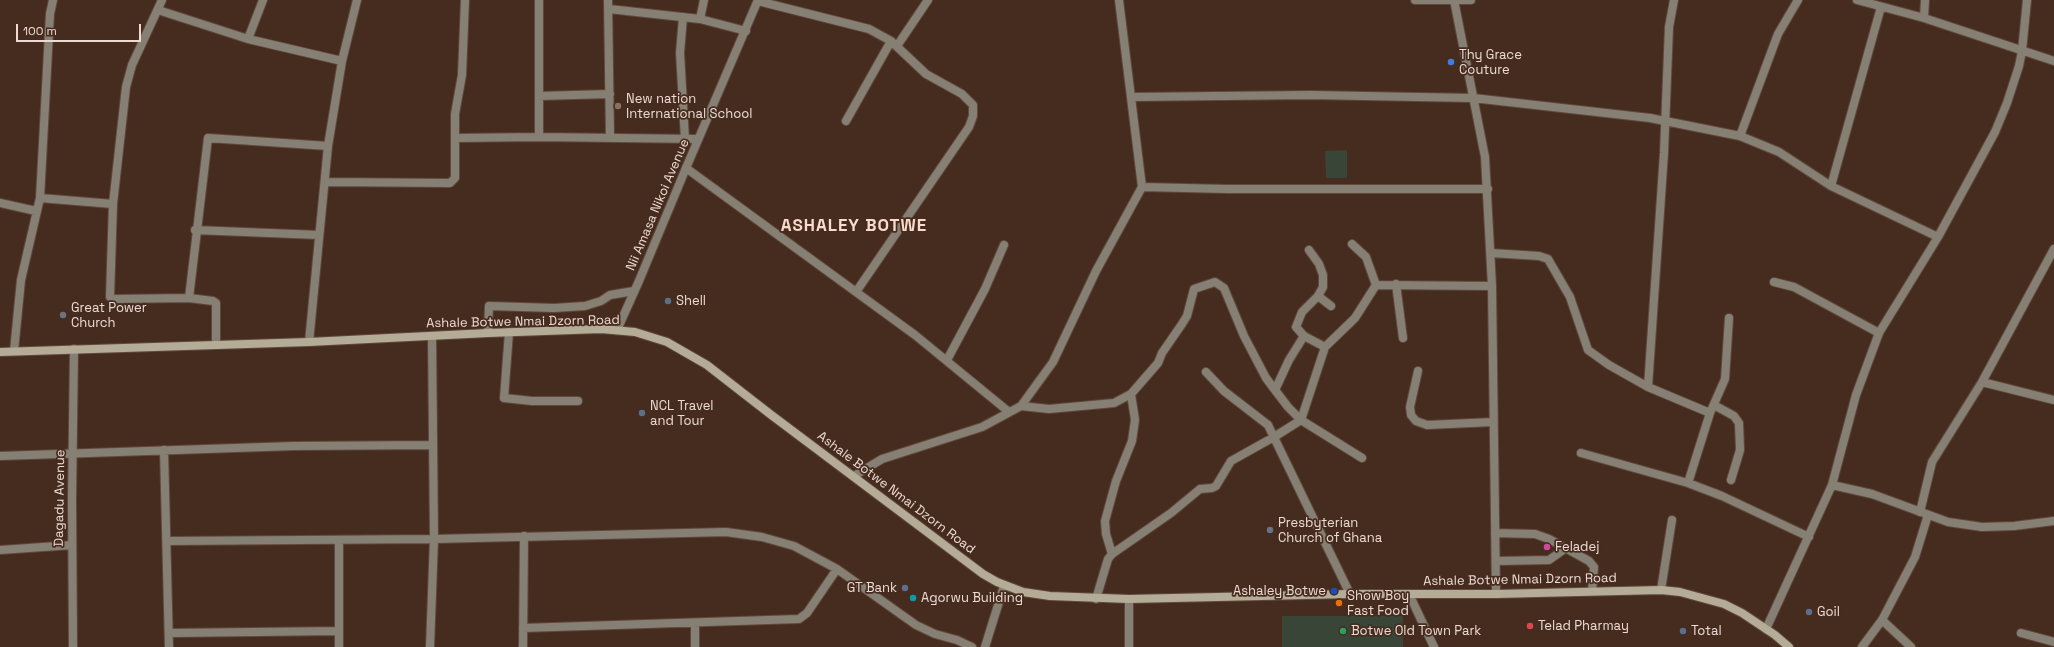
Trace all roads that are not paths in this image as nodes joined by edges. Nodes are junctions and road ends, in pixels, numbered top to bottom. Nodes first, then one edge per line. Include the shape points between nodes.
1 (53, 0) edge
2 (162, 0) edge
3 (263, 0) edge
4 (357, 0) edge
5 (465, 0) edge
6 (539, 0) edge
7 (608, 0) edge
8 (704, 0) edge
9 (758, 0) edge
10 (928, 0) edge
11 (1119, 0) edge
12 (1415, 0) edge
13 (1471, 0) edge
14 (1674, 0) edge
15 (1798, 0) edge
16 (1856, 0) edge
17 (1925, 0) edge
18 (2027, 0) edge
19 (1454, 1) edge
20 (1882, 7) junction
21 (608, 9) junction
22 (158, 10) junction
23 (683, 17) junction
24 (1924, 18) junction
25 (700, 19) junction
26 (746, 30) junction
27 (248, 38) junction
28 (894, 43) junction
29 (2022, 51) junction
30 (342, 61) junction
31 (2054, 61) edge
32 (610, 94) junction
33 (539, 96) junction
34 (1131, 97) junction
35 (1473, 98) junction
36 (846, 121) dead end
37 (1664, 121) junction
38 (1740, 136) junction
39 (539, 137) junction
40 (455, 138) junction
41 (610, 138) junction
42 (685, 139) junction
43 (698, 139) junction
44 (328, 146) junction
45 (686, 168) junction
46 (326, 182) junction
47 (1832, 186) junction
48 (1142, 187) junction
49 (1488, 189) junction
50 (40, 198) junction
51 (0, 203) edge
52 (113, 204) junction
53 (36, 211) junction
54 (196, 230) junction
55 (320, 235) junction
56 (1938, 237) junction
57 (1352, 244) dead end
58 (1004, 245) dead end
59 (2054, 249) edge
60 (1309, 250) dead end
61 (1491, 253) junction
62 (1774, 282) dead end
63 (1396, 284) junction
64 (1376, 285) junction
65 (1492, 286) junction
66 (634, 291) junction
67 (856, 292) junction
68 (1318, 296) junction
69 (189, 298) junction
70 (1331, 306) dead end
71 (1729, 318) dead end
72 (617, 330) junction
73 (509, 332) junction
74 (488, 333) junction
75 (1879, 333) junction
76 (432, 336) junction
77 (1304, 336) junction
78 (1403, 338) dead end
79 (309, 342) junction
80 (216, 345) junction
81 (1325, 347) junction
82 (74, 349) junction
83 (14, 351) junction
84 (0, 352) edge
85 (947, 360) junction
86 (1418, 371) dead end
87 (1206, 372) dead end
88 (1982, 382) junction
89 (1648, 387) junction
90 (1275, 390) junction
91 (1131, 394) junction
92 (2054, 400) edge
93 (578, 401) dead end
94 (1714, 405) junction
95 (1021, 406) junction
96 (1009, 412) junction
97 (1710, 413) junction
98 (1301, 420) junction
99 (1493, 422) junction
100 (1274, 437) junction
101 (432, 445) junction
102 (164, 450) junction
103 (73, 452) junction
104 (1581, 453) dead end
105 (0, 456) edge
106 (1362, 458) dead end
107 (854, 476) junction
108 (1731, 480) dead end
109 (1688, 484) junction
110 (1832, 485) junction
111 (1920, 512) junction
112 (1928, 515) junction
113 (1672, 520) dead end
114 (2054, 521) edge
115 (1495, 533) junction
116 (524, 536) junction
117 (1809, 537) junction
118 (434, 539) junction
119 (339, 540) junction
120 (167, 541) junction
121 (72, 545) junction
122 (1566, 548) junction
123 (0, 550) edge
124 (1112, 554) junction
125 (1496, 561) junction
126 (837, 570) junction
127 (1004, 586) junction
128 (1661, 590) junction
129 (1592, 591) junction
130 (1350, 594) junction
131 (1409, 594) junction
132 (1496, 594) junction
133 (1096, 599) junction
134 (1129, 599) junction
135 (1882, 620) junction
136 (695, 623) junction
137 (523, 628) junction
138 (1766, 629) junction
139 (339, 631) junction
140 (169, 633) junction
141 (2021, 633) dead end
142 (2054, 642) edge
143 (73, 647) edge
144 (169, 647) edge
145 (339, 647) edge
146 (430, 647) edge
147 (523, 647) edge
148 (695, 647) edge
149 (972, 647) edge
150 (985, 647) edge
151 (1128, 647) edge
152 (1434, 647) edge
153 (1788, 647) edge
154 (1862, 647) edge
155 (1911, 647) edge

1 - 50 street via 50,14
2 - 22 street
3 - 27 street
4 - 30 street
5 - 40 street via 462,75
6 - 33 street
7 - 21 street
8 - 25 street
9 - 26 street, Nii Amasa Nikoi Avenue
9 - 28 street via 868,29
10 - 28 street
11 - 34 street
12 - 19 street
13 - 19 street
14 - 37 street via 1669,27
15 - 38 street via 1778,34
16 - 20 street
17 - 24 street
18 - 29 street
19 - 35 street
20 - 24 street
20 - 47 street
21 - 23 street
21 - 32 street
22 - 27 street
22 - 52 street via 132,64 126,87
23 - 25 street
23 - 42 street via 680,53
24 - 29 street
25 - 26 street
26 - 43 street, Nii Amasa Nikoi Avenue
27 - 30 street
28 - 36 street
28 - 67 street via 926,74 962,94 973,105 973,116 969,127
29 - 31 street
29 - 56 street via 2007,103 1995,132
30 - 44 street
32 - 33 street
32 - 41 street
33 - 39 street
34 - 35 street via 1310,95
34 - 48 street
35 - 37 street
35 - 49 street via 1483,139
37 - 38 street
37 - 89 street
38 - 47 street via 1779,152
39 - 40 street
39 - 41 street
40 - 46 street via 455,178 450,183
41 - 42 street
42 - 43 street
43 - 45 street, Nii Amasa Nikoi Avenue
44 - 46 street
44 - 54 street via 208,138
45 - 66 street, Nii Amasa Nikoi Avenue
45 - 67 street
46 - 55 street
47 - 56 street
48 - 49 street
48 - 95 street via 1098,266 1053,362
49 - 61 street
50 - 52 street
50 - 53 street
51 - 53 street
52 - 69 street via 110,296 113,300
53 - 83 street via 21,280
54 - 55 street
54 - 69 street
55 - 79 street
56 - 75 street
57 - 64 street via 1366,256
58 - 85 street via 985,289
59 - 88 street
60 - 68 street via 1323,275 1323,287
61 - 65 street
61 - 89 street via 1539,256 1548,259 1570,297 1588,350
62 - 75 street via 1794,287
63 - 64 street
63 - 65 street
63 - 78 street
64 - 81 street via 1354,318
65 - 99 street
66 - 72 street, Nii Amasa Nikoi Avenue
66 - 74 street via 610,295 585,306 489,306
67 - 85 street
68 - 70 street
68 - 77 street via 1302,312 1296,327
69 - 80 street via 216,302
71 - 94 street via 1725,379
72 - 73 main road, Ashale Botwe Nmai Dzorn Road
72 - 107 main road, Ashale Botwe Nmai Dzorn Road via 658,338 707,365
73 - 74 main road, Ashale Botwe Nmai Dzorn Road
73 - 93 street via 504,398 532,402
74 - 76 main road, Ashale Botwe Nmai Dzorn Road
75 - 110 street via 1856,395
76 - 79 main road, Ashale Botwe Nmai Dzorn Road
76 - 101 street
77 - 81 street
77 - 90 street
79 - 80 main road, Ashale Botwe Nmai Dzorn Road
80 - 82 main road, Ashale Botwe Nmai Dzorn Road
81 - 98 street
82 - 83 main road, Ashale Botwe Nmai Dzorn Road
82 - 103 street, Dagadu Avenue
83 - 84 main road, Ashale Botwe Nmai Dzorn Road
85 - 96 street
86 - 99 street via 1410,407 1411,415 1416,421 1427,426
87 - 100 street via 1224,391 1268,425
88 - 92 street
88 - 111 street via 1932,462
89 - 97 street
90 - 91 street via 1244,336 1224,288 1215,282 1194,289 1187,316 1158,363
90 - 98 street
91 - 95 street via 1114,403 1049,409
91 - 124 street via 1134,420 1132,441 1116,481 1105,521
94 - 97 street
94 - 108 street via 1734,416 1739,423 1740,450
95 - 96 street
96 - 107 street via 982,427 882,458
97 - 109 street
98 - 100 street
98 - 106 street
99 - 115 street
100 - 124 street via 1231,461 1216,486 1200,489 1171,513
100 - 130 street
101 - 102 street
101 - 118 street
102 - 103 street
102 - 120 street
103 - 105 street
103 - 121 street, Dagadu Avenue
104 - 109 street
107 - 127 main road, Ashale Botwe Nmai Dzorn Road via 933,538
109 - 117 street via 1722,496
110 - 111 street via 1872,494
110 - 117 street
111 - 112 street
112 - 114 street via 1948,522 1982,527
112 - 135 street via 1915,557
113 - 128 street
115 - 122 street via 1535,534
115 - 125 street
116 - 118 street
116 - 126 street via 726,532 762,537 794,546
116 - 137 street
117 - 138 street
118 - 119 street
118 - 146 street
119 - 120 street
119 - 139 street
120 - 140 street
121 - 123 street
121 - 143 street, Dagadu Avenue
122 - 125 street via 1549,560
122 - 129 street via 1594,567
124 - 133 street via 1108,559
125 - 132 street
126 - 136 street via 807,613 799,619
126 - 149 street via 916,625
127 - 133 main road, Ashale Botwe Nmai Dzorn Road via 1034,595
127 - 150 street
128 - 129 main road, Ashale Botwe Nmai Dzorn Road
128 - 138 main road, Ashale Botwe Nmai Dzorn Road via 1680,592 1724,604
129 - 132 main road, Ashale Botwe Nmai Dzorn Road
130 - 131 main road, Ashale Botwe Nmai Dzorn Road
130 - 134 main road, Ashale Botwe Nmai Dzorn Road
131 - 132 main road, Ashale Botwe Nmai Dzorn Road
131 - 152 street
133 - 134 main road, Ashale Botwe Nmai Dzorn Road
134 - 151 street
135 - 154 street
135 - 155 street
136 - 137 street
136 - 148 street
137 - 147 street
138 - 153 main road, Ashale Botwe Nmai Dzorn Road
139 - 140 street
139 - 145 street
140 - 144 street
141 - 142 street

